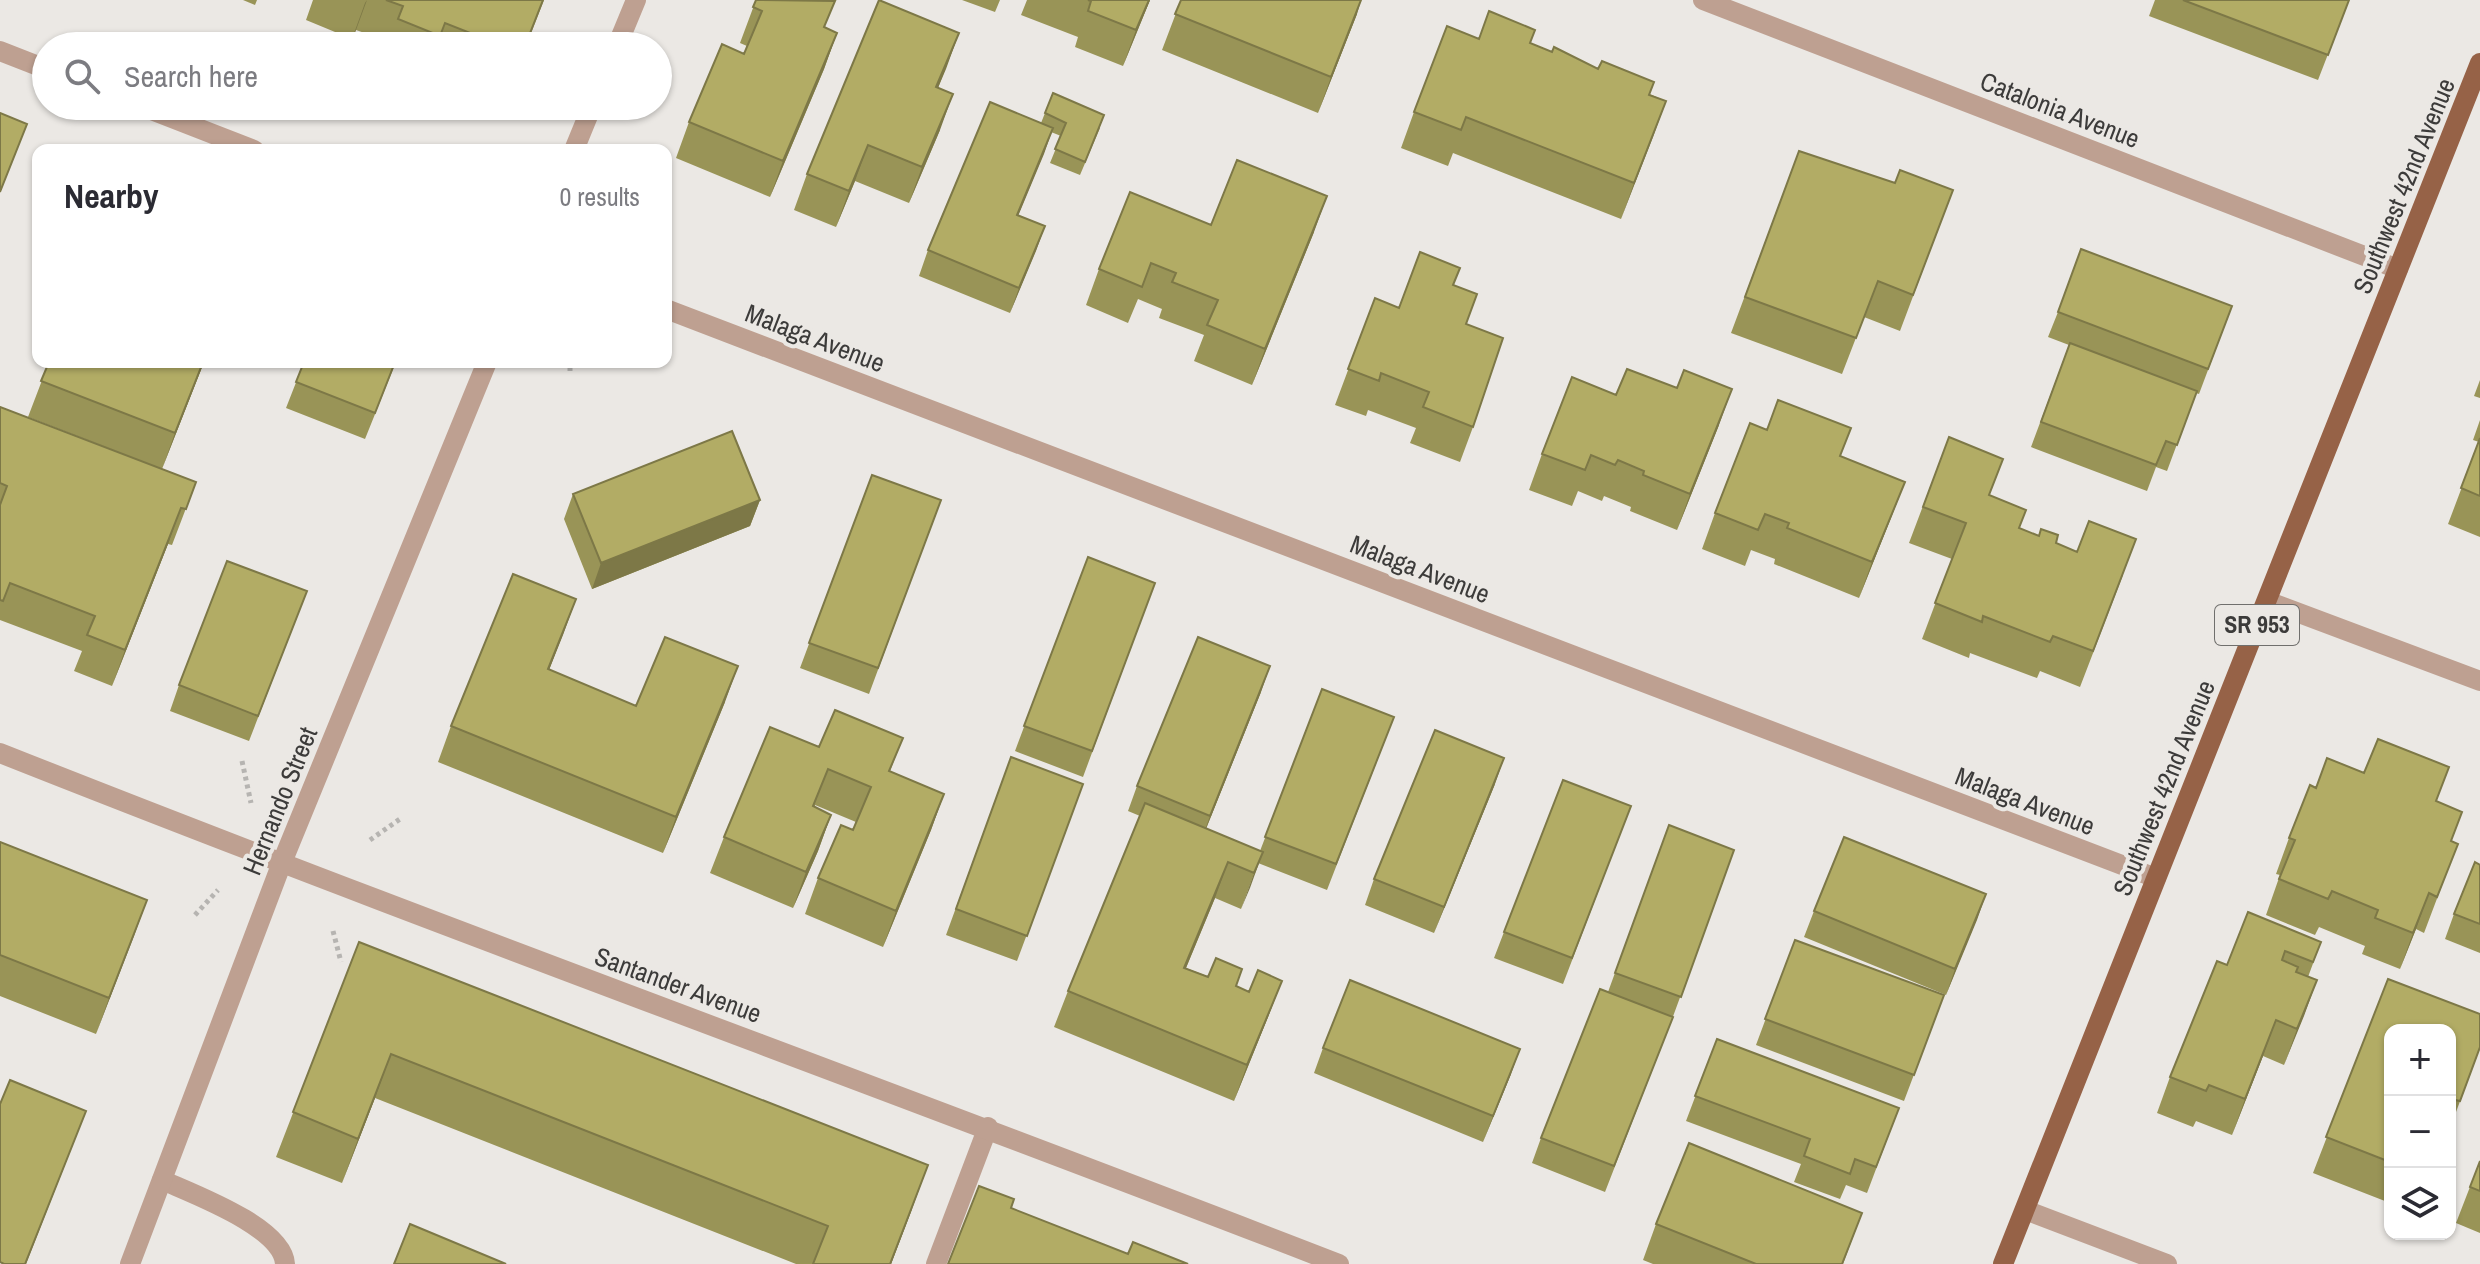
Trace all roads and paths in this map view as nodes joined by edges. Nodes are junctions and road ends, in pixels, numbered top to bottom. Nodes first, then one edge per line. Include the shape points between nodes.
1 (636, 0) edge
2 (1703, 0) edge
3 (623, 32) edge
4 (0, 51) edge
5 (2480, 63) edge
6 (32, 64) edge
7 (177, 120) edge
8 (586, 120) edge
9 (239, 144) edge
10 (576, 144) edge
11 (2398, 269) junction
12 (672, 311) edge
13 (485, 368) edge
14 (2267, 601) junction
15 (2480, 681) edge
16 (0, 753) edge
17 (242, 761) dead end
18 (251, 803) dead end
19 (400, 819) dead end
20 (370, 840) dead end
21 (281, 865) junction
22 (2156, 878) junction
23 (218, 890) dead end
24 (195, 915) dead end
25 (333, 931) dead end
26 (341, 962) dead end
27 (988, 1127) junction
28 (162, 1180) junction
29 (2025, 1210) junction
30 (130, 1264) edge
31 (285, 1264) edge
32 (936, 1264) edge
33 (1339, 1264) edge
34 (2003, 1264) edge
35 (2167, 1264) edge

1 - 3 street
2 - 11 street, Catalonia Avenue
4 - 6 street
5 - 11 main road, Southwest 42nd Avenue / SR 953
7 - 9 street
8 - 10 street
11 - 14 main road, Southwest 42nd Avenue / SR 953
12 - 22 street, Malaga Avenue
13 - 21 street, Hernando Street
14 - 15 street
14 - 22 main road, Southwest 42nd Avenue / SR 953
16 - 21 street, Santander Avenue
17 - 18 path
19 - 20 path
21 - 27 street, Santander Avenue
21 - 28 street, Hernando Street
22 - 29 main road, Southwest 42nd Avenue / SR 953
23 - 24 path
25 - 26 path
27 - 32 street
27 - 33 street, Santander Avenue
28 - 30 street, Hernando Street
28 - 31 street via 250,1223 270,1237
29 - 34 main road, Southwest 42nd Avenue / SR 953
29 - 35 street

